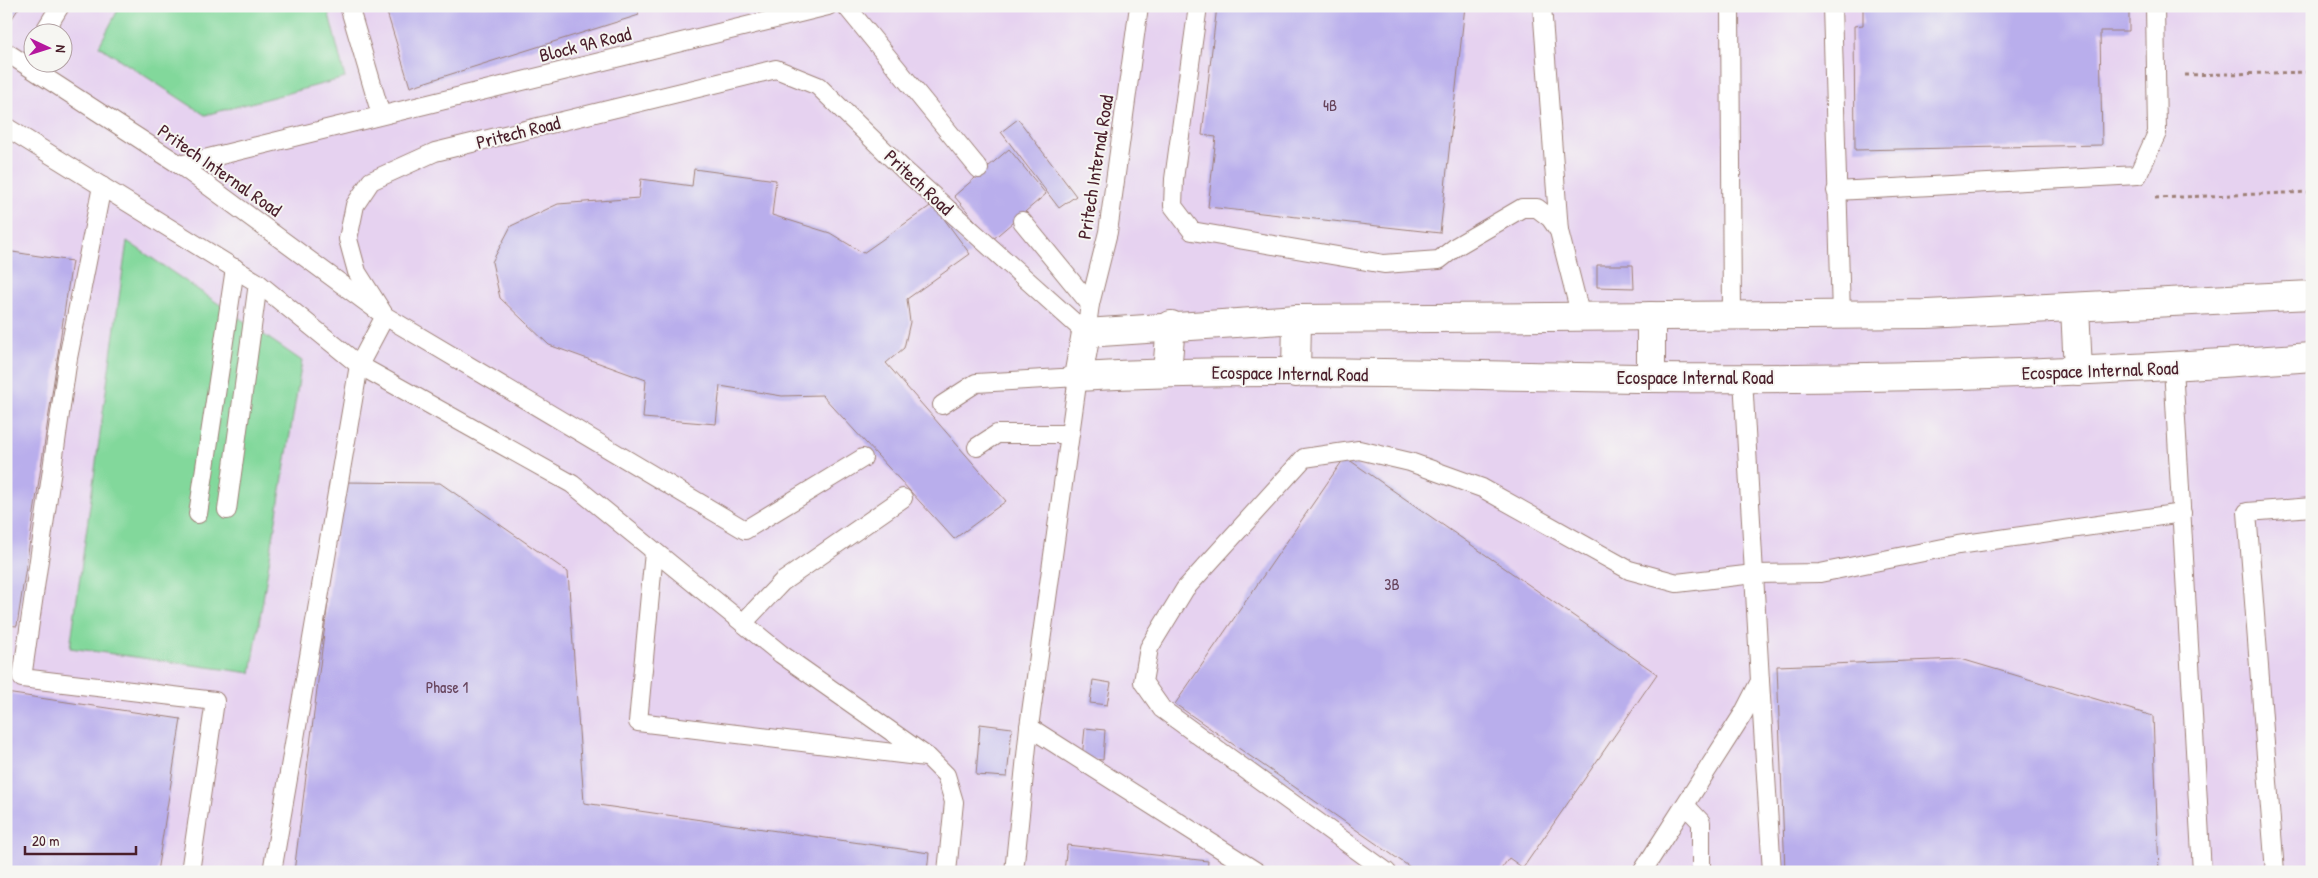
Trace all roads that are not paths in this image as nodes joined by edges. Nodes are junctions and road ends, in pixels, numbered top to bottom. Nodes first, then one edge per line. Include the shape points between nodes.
1 (60, 6) edge
2 (349, 6) edge
3 (828, 6) edge
4 (846, 6) edge
5 (1139, 6) edge
6 (1198, 6) edge
7 (1542, 6) edge
8 (1730, 6) edge
9 (1832, 6) edge
10 (2155, 6) edge
11 (50, 22) edge
12 (6, 52) edge
13 (22, 57) edge
14 (48, 72) edge
15 (380, 115) junction
16 (6, 127) edge
17 (180, 165) junction
18 (980, 169) dead end
19 (102, 186) junction
20 (1836, 191) junction
21 (1022, 221) dead end
22 (1559, 231) junction
23 (235, 268) junction
24 (258, 283) junction
25 (2312, 295) edge
26 (1090, 304) junction
27 (2075, 307) junction
28 (1841, 315) junction
29 (385, 316) junction
30 (1651, 316) junction
31 (1732, 316) junction
32 (1580, 317) junction
33 (1297, 318) junction
34 (1171, 325) junction
35 (1086, 333) junction
36 (2312, 357) edge
37 (359, 365) junction
38 (2173, 367) junction
39 (2078, 371) junction
40 (1168, 372) junction
41 (1296, 373) junction
42 (1078, 377) junction
43 (1651, 378) junction
44 (1743, 378) junction
45 (942, 405) dead end
46 (1069, 434) junction
47 (977, 447) dead end
48 (863, 458) dead end
49 (903, 498) dead end
50 (2312, 507) edge
51 (227, 510) dead end
52 (2182, 513) junction
53 (198, 514) dead end
54 (654, 552) junction
55 (1754, 574) junction
56 (742, 623) junction
57 (1760, 681) junction
58 (1029, 727) junction
59 (929, 758) junction
60 (1685, 805) junction
61 (190, 872) edge
62 (272, 872) edge
63 (947, 872) edge
64 (1014, 872) edge
65 (1257, 872) edge
66 (1387, 872) edge
67 (1642, 872) edge
68 (1701, 872) edge
69 (1772, 872) edge
70 (2202, 872) edge
71 (2275, 872) edge

1 - 11 lane
2 - 15 lane
3 - 15 lane, Block 9A Road
4 - 18 lane
5 - 26 lane, Pritech Internal Road via 1108,232
6 - 22 lane via 1173,206 1192,231 1384,264 1439,260 1522,208 1537,208
7 - 22 lane
8 - 31 lane
9 - 20 lane
10 - 20 lane via 2157,133 2138,176
12 - 13 lane, Pritech Internal Road
14 - 17 lane, Pritech Internal Road
15 - 17 lane, Block 9A Road
16 - 19 lane
17 - 29 lane, Pritech Internal Road
19 - 23 lane
19 - 61 lane via 68,358 22,678 215,700
20 - 28 lane
21 - 26 lane
22 - 32 lane
23 - 24 lane
23 - 53 lane
24 - 37 lane
24 - 51 lane
25 - 27 street
26 - 35 lane, Pritech Internal Road
27 - 28 street
27 - 39 street
28 - 31 street
29 - 35 lane, Pritech Road via 357,272 348,240 355,205 371,181 435,152 776,69 818,86 902,168
29 - 37 lane
29 - 48 lane, Pritech Road via 745,530
30 - 31 street
30 - 32 street
30 - 43 street
32 - 33 street
33 - 34 street
33 - 41 street
34 - 35 street
34 - 40 street
35 - 42 street
36 - 38 street, Ecospace Internal Road
37 - 54 lane via 572,484
37 - 62 lane
38 - 39 street, Ecospace Internal Road
38 - 52 lane
39 - 44 street, Ecospace Internal Road
40 - 41 street, Ecospace Internal Road
40 - 42 street, Ecospace Internal Road
41 - 43 street, Ecospace Internal Road
42 - 45 lane via 976,383
42 - 46 lane
43 - 44 street, Ecospace Internal Road
44 - 55 lane
46 - 47 lane via 997,434
46 - 58 lane
49 - 56 lane via 782,582
50 - 71 lane via 2247,512
52 - 55 lane via 1958,545 1820,573
52 - 70 lane
54 - 56 lane
54 - 59 lane via 638,722
55 - 57 lane
55 - 66 lane via 1676,583 1629,570 1482,488 1410,462 1359,450 1304,458 1185,589 1149,648 1143,682 1162,709
56 - 59 lane
57 - 60 lane via 1743,714
57 - 69 lane
58 - 64 lane
58 - 65 lane
59 - 63 lane via 946,775 954,802
60 - 67 lane
60 - 68 lane via 1701,822

